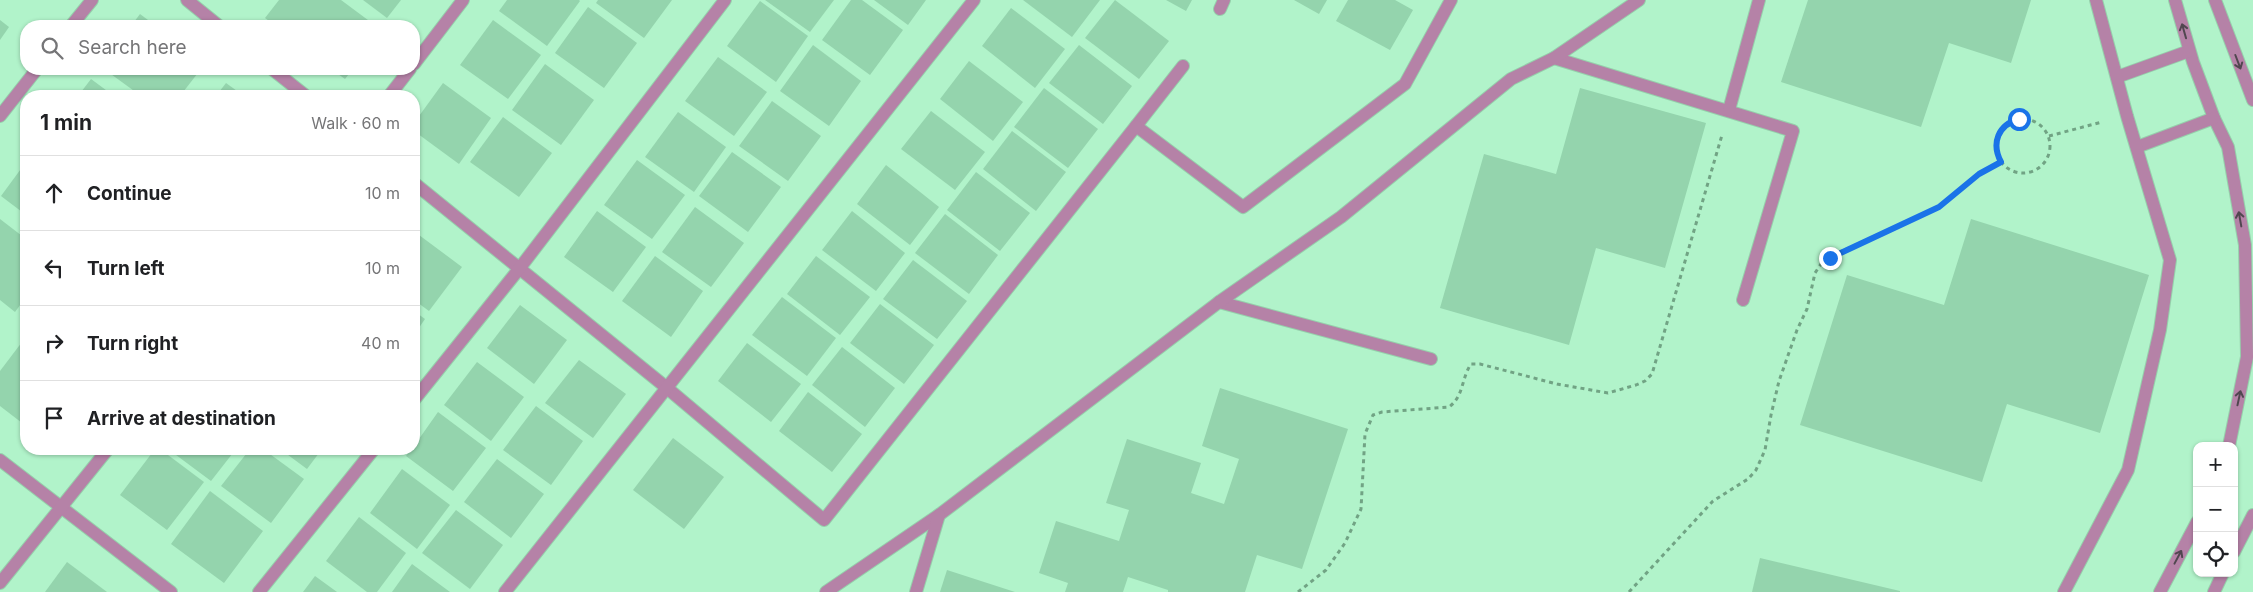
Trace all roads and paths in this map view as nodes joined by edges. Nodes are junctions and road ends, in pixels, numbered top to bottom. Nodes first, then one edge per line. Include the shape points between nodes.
1 (92, 0) edge
2 (187, 0) edge
3 (463, 0) edge
4 (725, 0) edge
5 (974, 0) edge
6 (1451, 0) edge
7 (1639, 0) edge
8 (1759, 0) edge
9 (2096, 0) edge
10 (2175, 0) edge
11 (2215, 0) edge
12 (76, 20) edge
13 (212, 20) edge
14 (2189, 51) junction
15 (420, 56) edge
16 (1554, 58) junction
17 (1183, 66) dead end
18 (32, 75) edge
19 (280, 75) edge
20 (405, 75) edge
21 (2117, 77) junction
22 (20, 90) edge
23 (298, 90) edge
24 (394, 90) edge
25 (20, 91) edge
26 (2253, 100) edge
27 (1729, 110) junction
28 (0, 116) edge
29 (2127, 116) junction
30 (2214, 118) junction
31 (1136, 126) junction
32 (2049, 136) junction
33 (2137, 147) junction
34 (2001, 162) junction
35 (420, 189) edge
36 (520, 269) junction
37 (1743, 300) dead end
38 (1219, 302) junction
39 (2250, 305) edge
40 (1431, 359) dead end
41 (666, 388) junction
42 (420, 393) edge
43 (2229, 442) edge
44 (103, 455) edge
45 (369, 455) edge
46 (0, 460) edge
47 (61, 508) junction
48 (939, 515) junction
49 (2253, 515) edge
50 (2193, 530) edge
51 (2238, 544) edge
52 (2221, 577) edge
53 (0, 583) edge
54 (171, 592) edge
55 (259, 592) edge
56 (505, 592) edge
57 (826, 592) edge
58 (916, 592) edge
59 (1298, 592) edge
60 (1629, 592) edge
61 (2064, 592) edge
62 (2160, 592) edge
63 (2214, 592) edge

1 - 12 street
2 - 13 street
3 - 15 street
4 - 36 street
5 - 41 street
6 - 31 street via 1406,84 1243,207
7 - 16 street
8 - 27 street
9 - 21 street
14 -> 10 street
11 -> 26 street
14 - 21 street
14 - 30 street
16 - 27 street
16 - 38 street via 1511,78 1341,217
17 - 31 street
18 - 22 street
19 - 23 street
20 - 24 street
21 - 29 street
25 - 28 street
27 - 37 street via 1793,131
27 - 59 path via 1652,374 1636,385 1608,393 1471,364 1461,393 1449,407 1382,412 1372,416 1365,434 1361,509 1345,542 1326,570
29 - 32 path
29 - 33 street
30 - 33 street
39 -> 30 street via 2245,245 2228,147
31 - 41 street via 824,520
32 - 34 path via 2046,161 2032,172 2015,172
32 - 34 path via 2037,122 2029,119 2010,121 1995,144
33 - 61 street via 2170,260 2160,330 2128,470
34 - 60 path via 1979,174 1939,207 1838,253 1821,264 1815,273 1807,309 1779,381 1765,450 1756,470 1748,479 1713,501
35 - 36 street
36 - 41 street
36 - 42 street
38 - 40 street
38 - 48 street
43 -> 39 street via 2247,357
41 - 56 street
44 - 47 street
45 - 55 street
46 - 47 street
47 - 53 street
47 - 54 street
48 - 57 street
48 - 58 street
49 - 51 street
62 -> 50 street
52 - 63 street

